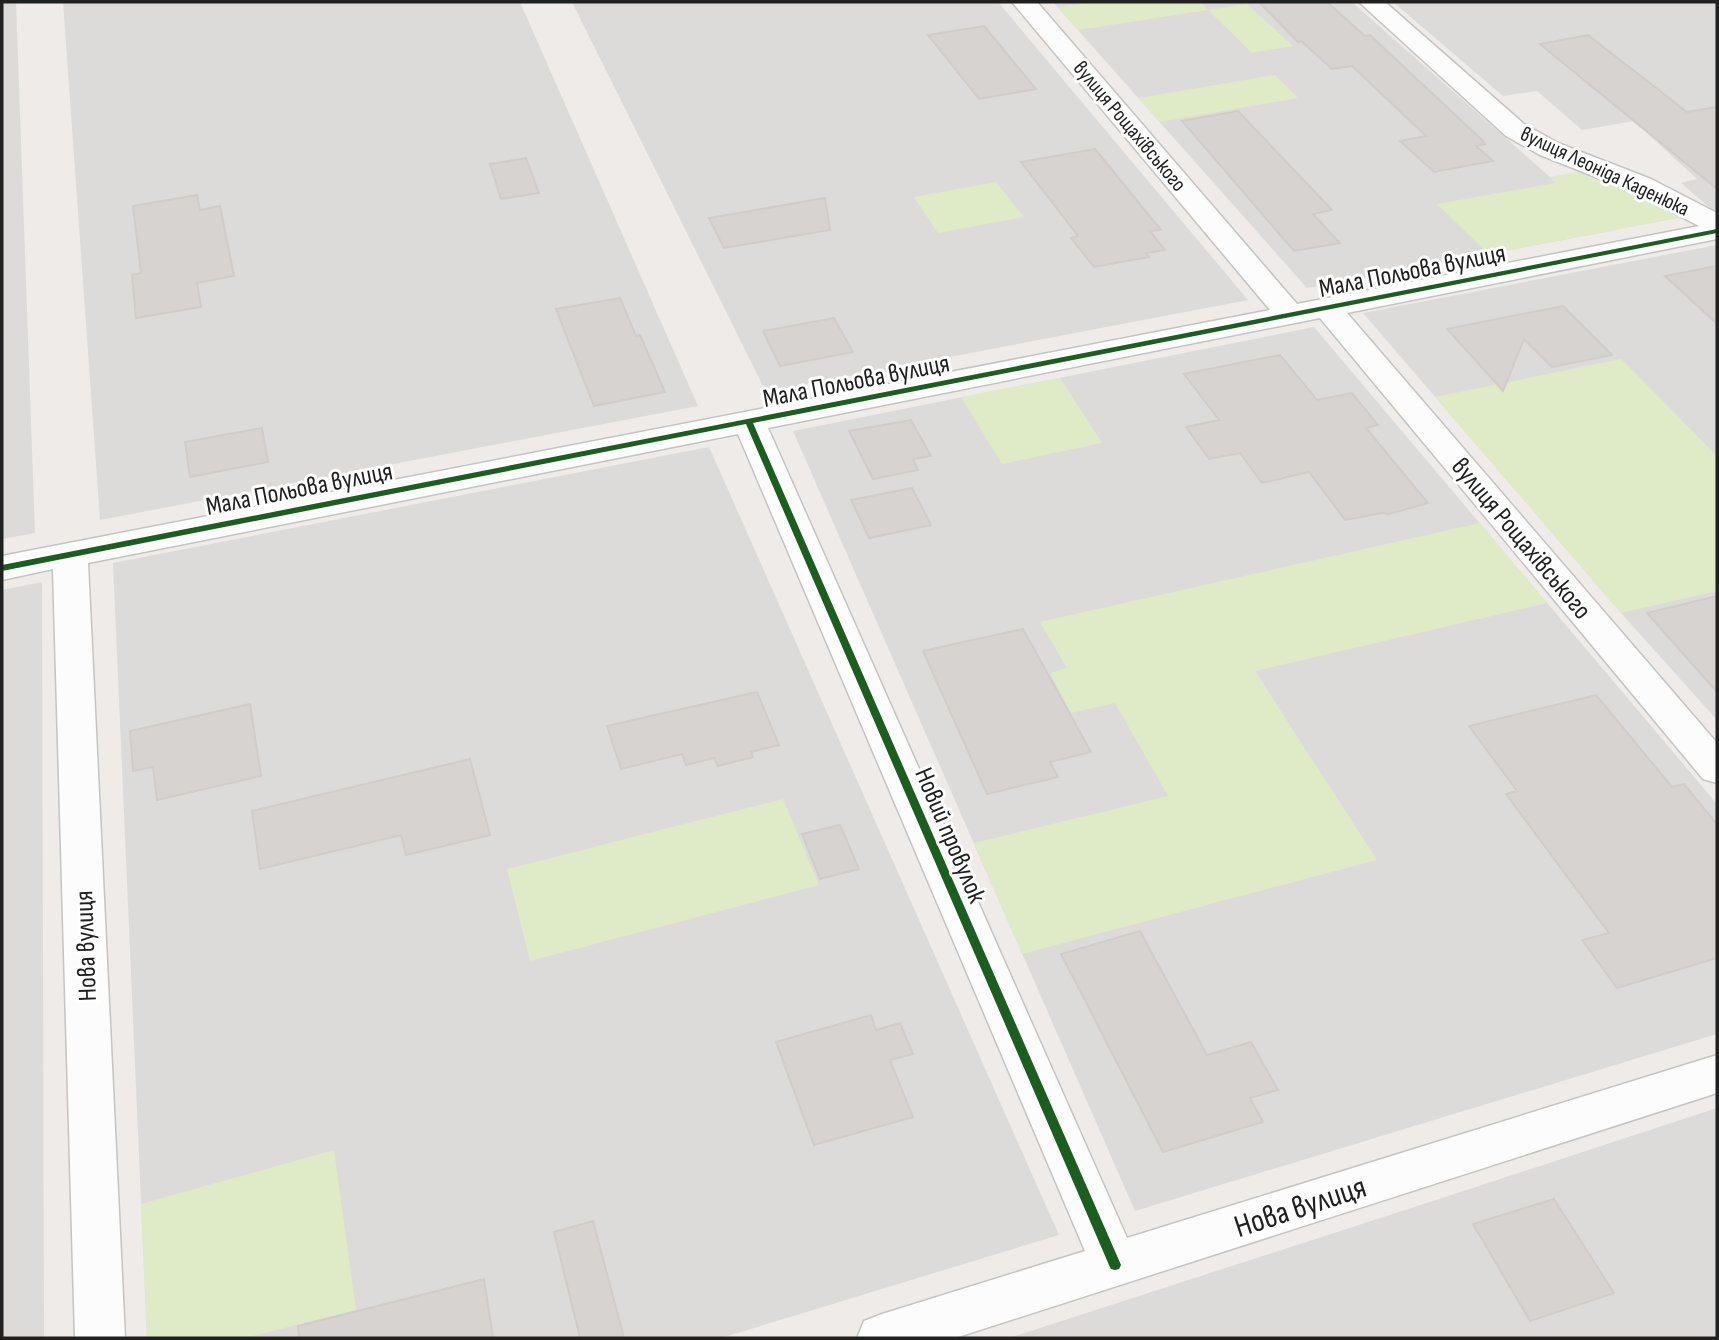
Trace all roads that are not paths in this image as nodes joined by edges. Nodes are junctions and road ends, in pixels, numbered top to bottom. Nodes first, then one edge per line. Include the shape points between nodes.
1 (1024, 2) edge
2 (1371, 2) edge
3 (1717, 224) edge
4 (1717, 231) edge
5 (1327, 308) junction
6 (1290, 315) junction
7 (749, 422) junction
8 (69, 555) junction
9 (2, 568) edge
10 (1717, 769) edge
11 (1717, 1074) edge
12 (1115, 1265) junction
13 (100, 1338) edge
14 (882, 1338) edge

1 - 6 street, вулиця Рощахівського
2 - 3 street, вулиця Леоніда Каденюка via 1531,141 1608,170
4 - 5 street, Мала Польова вулиця
5 - 6 street, Мала Польова вулиця
5 - 10 street, вулиця Рощахівського
6 - 7 street, Мала Польова вулиця
7 - 8 street, Мала Польова вулиця
7 - 12 street, Новий провулок
8 - 9 street, Мала Польова вулиця
8 - 13 street, Нова вулиця
11 - 12 street, Нова вулиця
12 - 14 street, Нова вулиця

